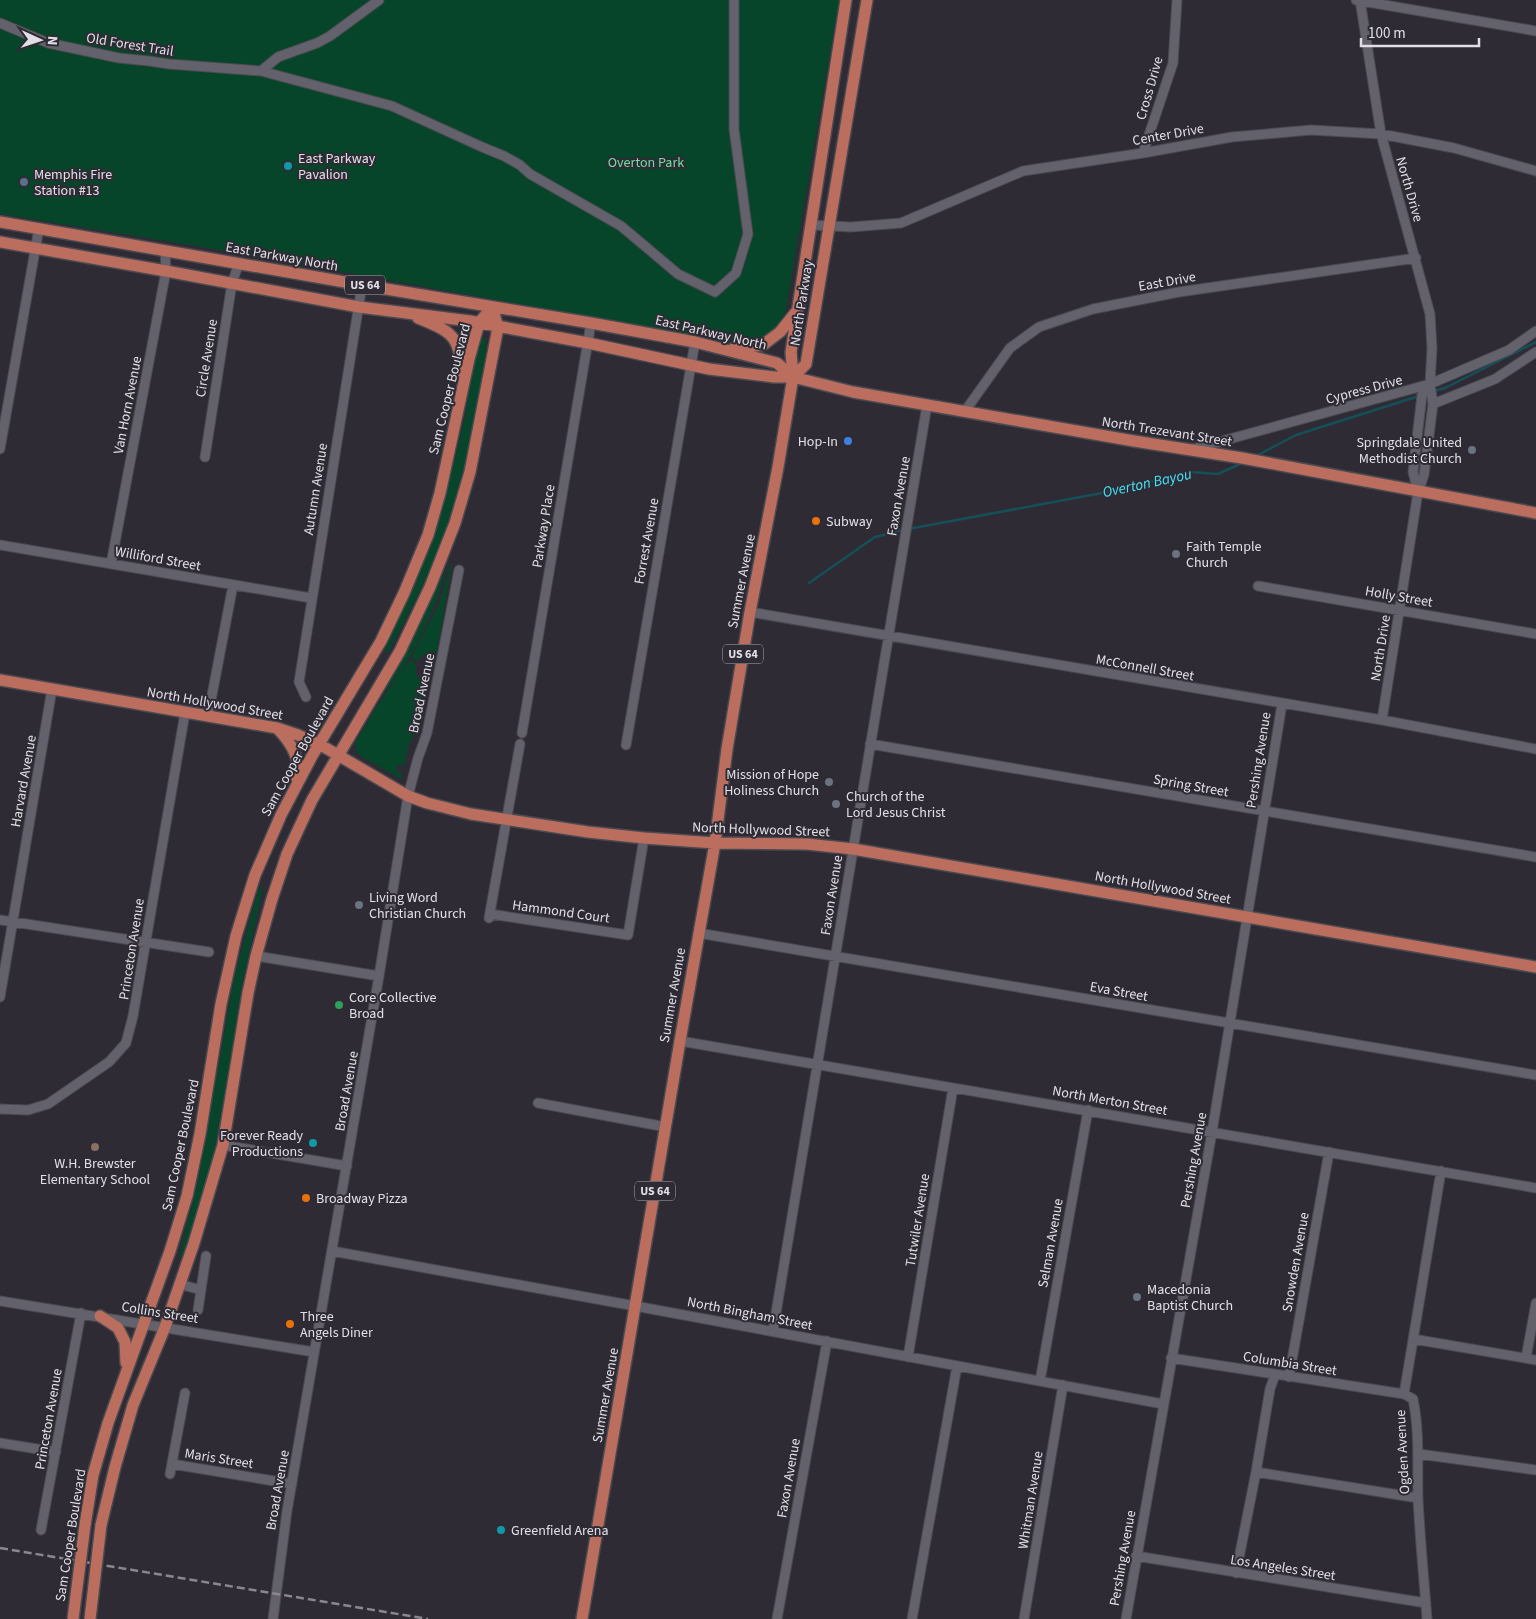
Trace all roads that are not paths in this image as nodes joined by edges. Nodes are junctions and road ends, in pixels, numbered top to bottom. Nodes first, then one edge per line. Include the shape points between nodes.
1 (379, 0) edge
2 (734, 0) edge
3 (846, 0) edge
4 (867, 0) edge
5 (1177, 0) edge
6 (1358, 0) edge
7 (0, 23) edge
8 (1536, 31) edge
9 (261, 71) junction
10 (1381, 134) junction
11 (1143, 153) junction
12 (1536, 170) edge
13 (0, 222) edge
14 (812, 224) junction
15 (829, 227) junction
16 (39, 228) junction
17 (0, 242) edge
18 (35, 248) junction
19 (165, 250) junction
20 (1416, 258) junction
21 (239, 263) junction
22 (166, 271) junction
23 (232, 284) junction
24 (362, 285) junction
25 (359, 306) junction
26 (492, 307) junction
27 (797, 311) junction
28 (405, 313) junction
29 (479, 323) junction
30 (591, 323) junction
31 (498, 327) junction
32 (1536, 331) edge
33 (695, 342) junction
34 (588, 343) junction
35 (727, 350) junction
36 (1536, 352) edge
37 (690, 364) junction
38 (793, 377) junction
39 (463, 390) junction
40 (1429, 394) junction
41 (928, 405) junction
42 (965, 411) junction
43 (0, 449) edge
44 (1190, 449) junction
45 (205, 457) dead end
46 (1418, 492) junction
47 (1536, 513) edge
48 (0, 545) edge
49 (111, 564) junction
50 (460, 570) dead end
51 (233, 585) junction
52 (1258, 586) dead end
53 (311, 598) junction
54 (1400, 610) junction
55 (750, 612) junction
56 (1536, 634) edge
57 (888, 636) junction
58 (0, 680) edge
59 (52, 689) junction
60 (306, 697) dead end
61 (1282, 704) junction
62 (185, 713) junction
63 (208, 716) junction
64 (1382, 720) junction
65 (277, 728) junction
66 (522, 733) dead end
67 (319, 744) junction
68 (520, 744) dead end
69 (870, 744) junction
70 (626, 745) dead end
71 (1536, 749) edge
72 (338, 755) junction
73 (295, 788) junction
74 (408, 796) junction
75 (1264, 812) junction
76 (506, 819) junction
77 (644, 838) junction
78 (715, 842) junction
79 (853, 849) junction
80 (1536, 857) edge
81 (1247, 916) junction
82 (0, 920) edge
83 (13, 922) junction
84 (698, 933) junction
85 (145, 942) junction
86 (210, 952) dead end
87 (256, 956) junction
88 (836, 956) junction
89 (1536, 967) edge
90 (379, 976) junction
91 (0, 997) edge
92 (1229, 1024) junction
93 (680, 1041) junction
94 (816, 1064) junction
95 (1536, 1075) edge
96 (953, 1088) junction
97 (538, 1103) dead end
98 (0, 1109) edge
99 (1088, 1110) junction
100 (666, 1126) junction
101 (1212, 1132) junction
102 (223, 1145) junction
103 (1329, 1152) junction
104 (347, 1166) junction
105 (1441, 1171) junction
106 (1536, 1188) edge
107 (332, 1251) junction
108 (206, 1256) dead end
109 (180, 1284) junction
110 (201, 1290) junction
111 (0, 1301) edge
112 (1536, 1303) edge
113 (635, 1306) junction
114 (198, 1310) dead end
115 (81, 1313) junction
116 (100, 1316) junction
117 (143, 1323) junction
118 (165, 1327) junction
119 (773, 1331) junction
120 (1413, 1338) junction
121 (827, 1341) junction
122 (314, 1352) junction
123 (908, 1357) junction
124 (1171, 1358) junction
125 (1526, 1358) junction
126 (1536, 1360) edge
127 (957, 1366) junction
128 (126, 1371) junction
129 (1275, 1375) junction
130 (1289, 1377) junction
131 (1040, 1381) junction
132 (1063, 1385) junction
133 (185, 1393) dead end
134 (1404, 1394) junction
135 (1163, 1404) junction
136 (0, 1443) edge
137 (56, 1452) junction
138 (1419, 1454) junction
139 (172, 1464) junction
140 (1536, 1470) edge
141 (1256, 1472) junction
142 (170, 1474) dead end
143 (292, 1484) junction
144 (1418, 1498) junction
145 (41, 1530) dead end
146 (1136, 1556) junction
147 (1236, 1573) junction
148 (1426, 1604) junction
149 (73, 1619) edge
150 (90, 1619) edge
151 (273, 1619) edge
152 (582, 1619) edge
153 (777, 1619) edge
154 (912, 1619) edge
155 (1024, 1619) edge
156 (1126, 1619) edge
157 (1427, 1619) edge

1 - 9 street via 330,36 278,57
2 - 9 street, Old Forest Trail via 734,129 748,234 736,273 715,292 678,274 621,226 504,156 392,106
3 - 14 main road, North Parkway
4 - 15 main road, North Parkway
5 - 11 street, Cross Drive via 1173,64
6 - 8 street
6 - 10 street, North Drive
7 - 9 street, Old Forest Trail via 48,44 119,58
10 - 11 street, Center Drive via 1311,130 1232,136
10 - 12 street, Center Drive via 1454,148
10 - 20 street, North Drive
11 - 15 street, Center Drive via 1023,171 901,223
13 - 16 main road, East Parkway North / US 64
14 - 15 street, Center Drive
14 - 27 main road, North Parkway
15 - 38 main road, North Parkway via 806,364
16 - 18 street
16 - 19 main road, East Parkway North / US 64
17 - 18 main road, US 64
18 - 22 main road, US 64
18 - 43 street
19 - 21 main road, East Parkway North / US 64
19 - 22 street, Van Horn Avenue
20 - 40 street, North Drive via 1430,314
20 - 42 street, East Drive via 1178,292 1093,309 1039,327 1010,348
21 - 23 street, Circle Avenue
21 - 24 main road, East Parkway North / US 64
22 - 23 main road, US 64
22 - 49 street, Van Horn Avenue
23 - 25 main road, US 64
23 - 45 street, Circle Avenue
24 - 25 street, Autumn Avenue
24 - 26 main road, East Parkway North / US 64
25 - 28 main road, US 64
25 - 53 street, Autumn Avenue
26 - 29 main road, Sam Cooper Boulevard
26 - 30 main road, East Parkway North / US 64
26 - 31 main road
27 - 35 main road via 780,332 763,345
27 - 38 main road, North Parkway via 790,352
28 - 29 main road, US 64
28 - 39 main road via 436,326 456,342 461,355
29 - 31 main road, US 64
29 - 39 main road, Sam Cooper Boulevard
30 - 33 main road, East Parkway North / US 64
30 - 34 street, Parkway Place
31 - 34 main road, US 64
31 - 72 main road via 470,472 455,524 400,651
32 - 40 street, Cypress Drive via 1509,350
33 - 35 main road, East Parkway North / US 64
33 - 37 street, Forrest Avenue
34 - 37 main road, US 64
34 - 66 street, Parkway Place
35 - 38 main road, East Parkway North / US 64 via 777,363
36 - 40 street, Cypress Drive via 1496,379
37 - 38 main road, US 64 via 709,369
37 - 70 street, Forrest Avenue
38 - 41 main road, North Trezevant Street via 853,392
38 - 55 main road, Summer Avenue / US 64
39 - 67 main road, Sam Cooper Boulevard via 426,540 381,640
40 - 44 street, Cypress Drive
40 - 46 street, North Drive via 1413,472
41 - 42 main road, North Trezevant Street
41 - 57 street, Faxon Avenue
42 - 44 main road, North Trezevant Street
44 - 46 main road, North Trezevant Street
46 - 47 main road, North Trezevant Street
46 - 54 street, North Drive
48 - 49 street, Williford Street
49 - 51 street, Williford Street
50 - 74 street, Broad Avenue via 427,733
51 - 53 street, Williford Street
51 - 63 street
52 - 54 street, Holly Street
53 - 60 street, Autumn Avenue via 299,682
54 - 56 street, Holly Street
54 - 64 street, North Drive
55 - 57 street, McConnell Street
55 - 78 main road, Summer Avenue / US 64
57 - 61 street, McConnell Street
57 - 69 street, Faxon Avenue
58 - 59 main road, North Hollywood Street
59 - 62 main road, North Hollywood Street
59 - 83 street, Harvard Avenue
61 - 64 street, McConnell Street
61 - 75 street, Pershing Avenue
62 - 63 main road, North Hollywood Street
62 - 85 street, Princeton Avenue
63 - 65 main road, North Hollywood Street
64 - 71 street, McConnell Street
65 - 67 main road, North Hollywood Street
65 - 73 main road via 290,742 296,756
67 - 72 main road, North Hollywood Street
67 - 73 main road, Sam Cooper Boulevard
68 - 76 street
69 - 75 street, Spring Street
69 - 79 street, Faxon Avenue
72 - 74 main road, North Hollywood Street
72 - 87 main road via 312,800 287,854
73 - 117 main road, Sam Cooper Boulevard via 255,875 236,936 187,1196
74 - 76 main road, North Hollywood Street via 471,814
74 - 90 street, Broad Avenue
75 - 80 street, Spring Street
75 - 81 street, Pershing Avenue
76 - 77 main road, North Hollywood Street
76 - 77 street, Hammond Court via 489,917 628,935
77 - 78 main road, North Hollywood Street
78 - 79 main road, North Hollywood Street via 807,844
78 - 84 main road, Summer Avenue / US 64
79 - 81 main road, North Hollywood Street
79 - 88 street, Faxon Avenue
81 - 89 main road, North Hollywood Street
81 - 92 street, Pershing Avenue
82 - 83 street
83 - 85 street
83 - 91 street, Harvard Avenue
84 - 88 street, Eva Street
84 - 93 main road, Summer Avenue / US 64
85 - 86 street
85 - 98 street, Princeton Avenue via 126,1043 109,1062 48,1104 28,1110
87 - 90 street
87 - 102 main road
88 - 92 street, Eva Street
88 - 94 street, Faxon Avenue
90 - 104 street, Broad Avenue
92 - 95 street, Eva Street
92 - 101 street, Pershing Avenue
93 - 94 street, North Merton Street
93 - 100 main road, Summer Avenue / US 64
94 - 96 street, North Merton Street
94 - 119 street, Faxon Avenue
96 - 99 street, North Merton Street
96 - 123 street, Tutwiler Avenue
97 - 100 street
99 - 101 street, North Merton Street
99 - 131 street, Selman Avenue
100 - 113 main road, Summer Avenue / US 64
101 - 103 street, North Merton Street
101 - 124 street, Pershing Avenue
102 - 104 street
102 - 109 main road
103 - 105 street, North Merton Street
103 - 130 street, Snowden Avenue
104 - 107 street, Broad Avenue
105 - 106 street, North Merton Street
105 - 120 street, Ogden Avenue
107 - 113 street, North Bingham Street
107 - 122 street, Broad Avenue
108 - 110 street
109 - 110 street
109 - 118 main road
110 - 114 street
111 - 115 street, Collins Street
112 - 125 street
113 - 119 street, North Bingham Street
113 - 152 main road, Summer Avenue / US 64
115 - 116 street, Collins Street
115 - 137 street, Princeton Avenue
116 - 117 street, Collins Street
116 - 128 main road via 118,1328 125,1342
117 - 118 street, Collins Street
117 - 128 main road, Sam Cooper Boulevard
118 - 122 street, Collins Street
118 - 150 main road, bridge via 133,1405 115,1467 102,1525
119 - 121 street, North Bingham Street
120 - 125 street
120 - 134 street, Ogden Avenue
121 - 123 street, North Bingham Street
121 - 153 street, Faxon Avenue
122 - 143 street, Broad Avenue
123 - 127 street, North Bingham Street
124 - 129 street, Columbia Street
124 - 135 street, Pershing Avenue
125 - 126 street
127 - 131 street, North Bingham Street
127 - 154 street
128 - 149 main road, Sam Cooper Boulevard, bridge via 93,1475
129 - 130 street, Columbia Street
129 - 141 street
130 - 134 street, Columbia Street
131 - 132 street, North Bingham Street
132 - 135 street, North Bingham Street
132 - 155 street, Whitman Avenue
133 - 139 street
134 - 138 street, Ogden Avenue via 1413,1399
135 - 146 street, Pershing Avenue
136 - 137 street
137 - 145 street, Princeton Avenue
138 - 140 street
138 - 144 street, Ogden Avenue
139 - 142 street
139 - 143 street, Maris Street
141 - 144 street
141 - 147 street
143 - 151 street, Broad Avenue
144 - 148 street, Ogden Avenue
146 - 147 street, Los Angeles Street
146 - 156 street, Pershing Avenue
147 - 148 street, Los Angeles Street
148 - 157 street, Ogden Avenue

